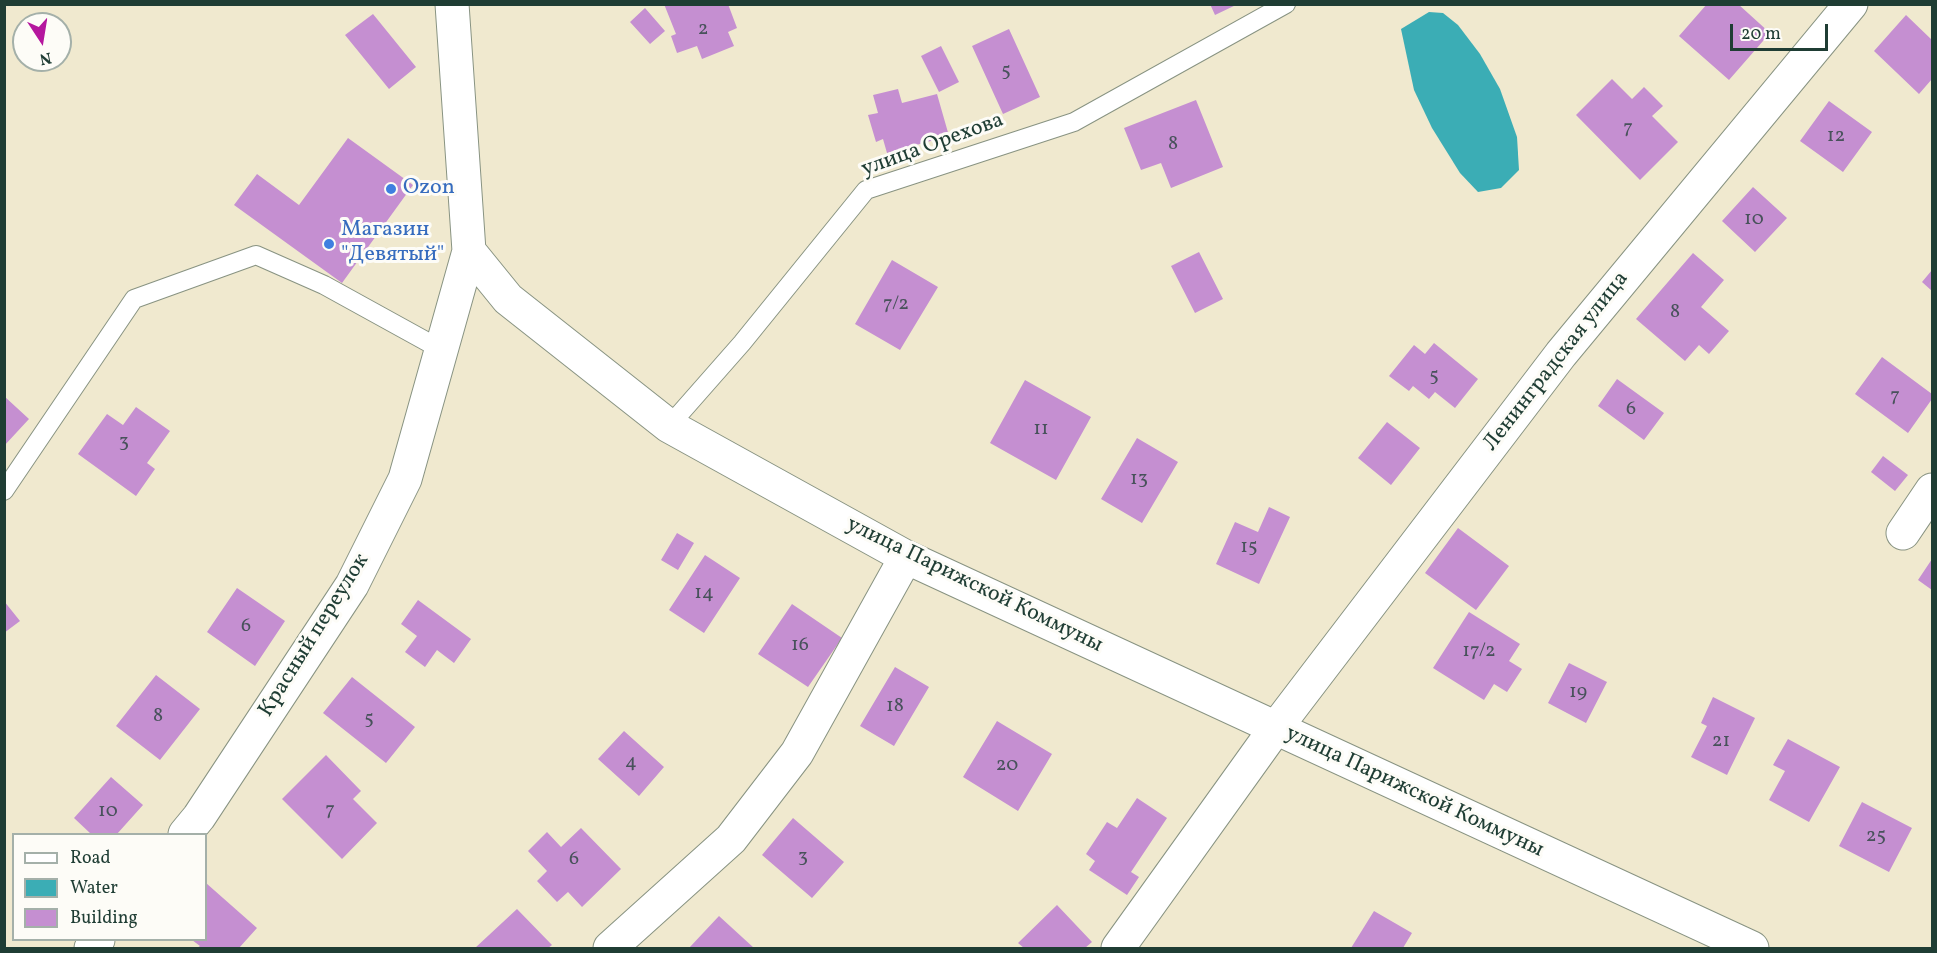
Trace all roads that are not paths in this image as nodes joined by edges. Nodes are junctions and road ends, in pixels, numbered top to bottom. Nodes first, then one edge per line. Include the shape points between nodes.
1 (452, 4) edge
2 (1286, 4) edge
3 (1851, 4) edge
4 (469, 251) junction
5 (442, 350) junction
6 (669, 426) junction
7 (1932, 490) edge
8 (4, 491) edge
9 (1903, 533) dead end
10 (906, 557) junction
11 (1275, 729) junction
12 (186, 833) edge
13 (610, 948) edge
14 (1118, 948) edge
15 (1752, 948) edge

1 - 4 street
2 - 6 lane, улица Орехова via 1074,122 866,190
3 - 11 street, Ленинградская улица via 1561,354
4 - 5 street, Красный переулок
4 - 6 street, улица Парижской Коммуны via 508,299
5 - 8 lane via 324,285 256,255 134,299
5 - 12 street, Красный переулок via 405,479 352,585
6 - 10 street, улица Парижской Коммуны
7 - 9 street
10 - 11 street, улица Парижской Коммуны
10 - 13 street via 797,753 731,839
11 - 14 street, Ленинградская улица
11 - 15 street, улица Парижской Коммуны

